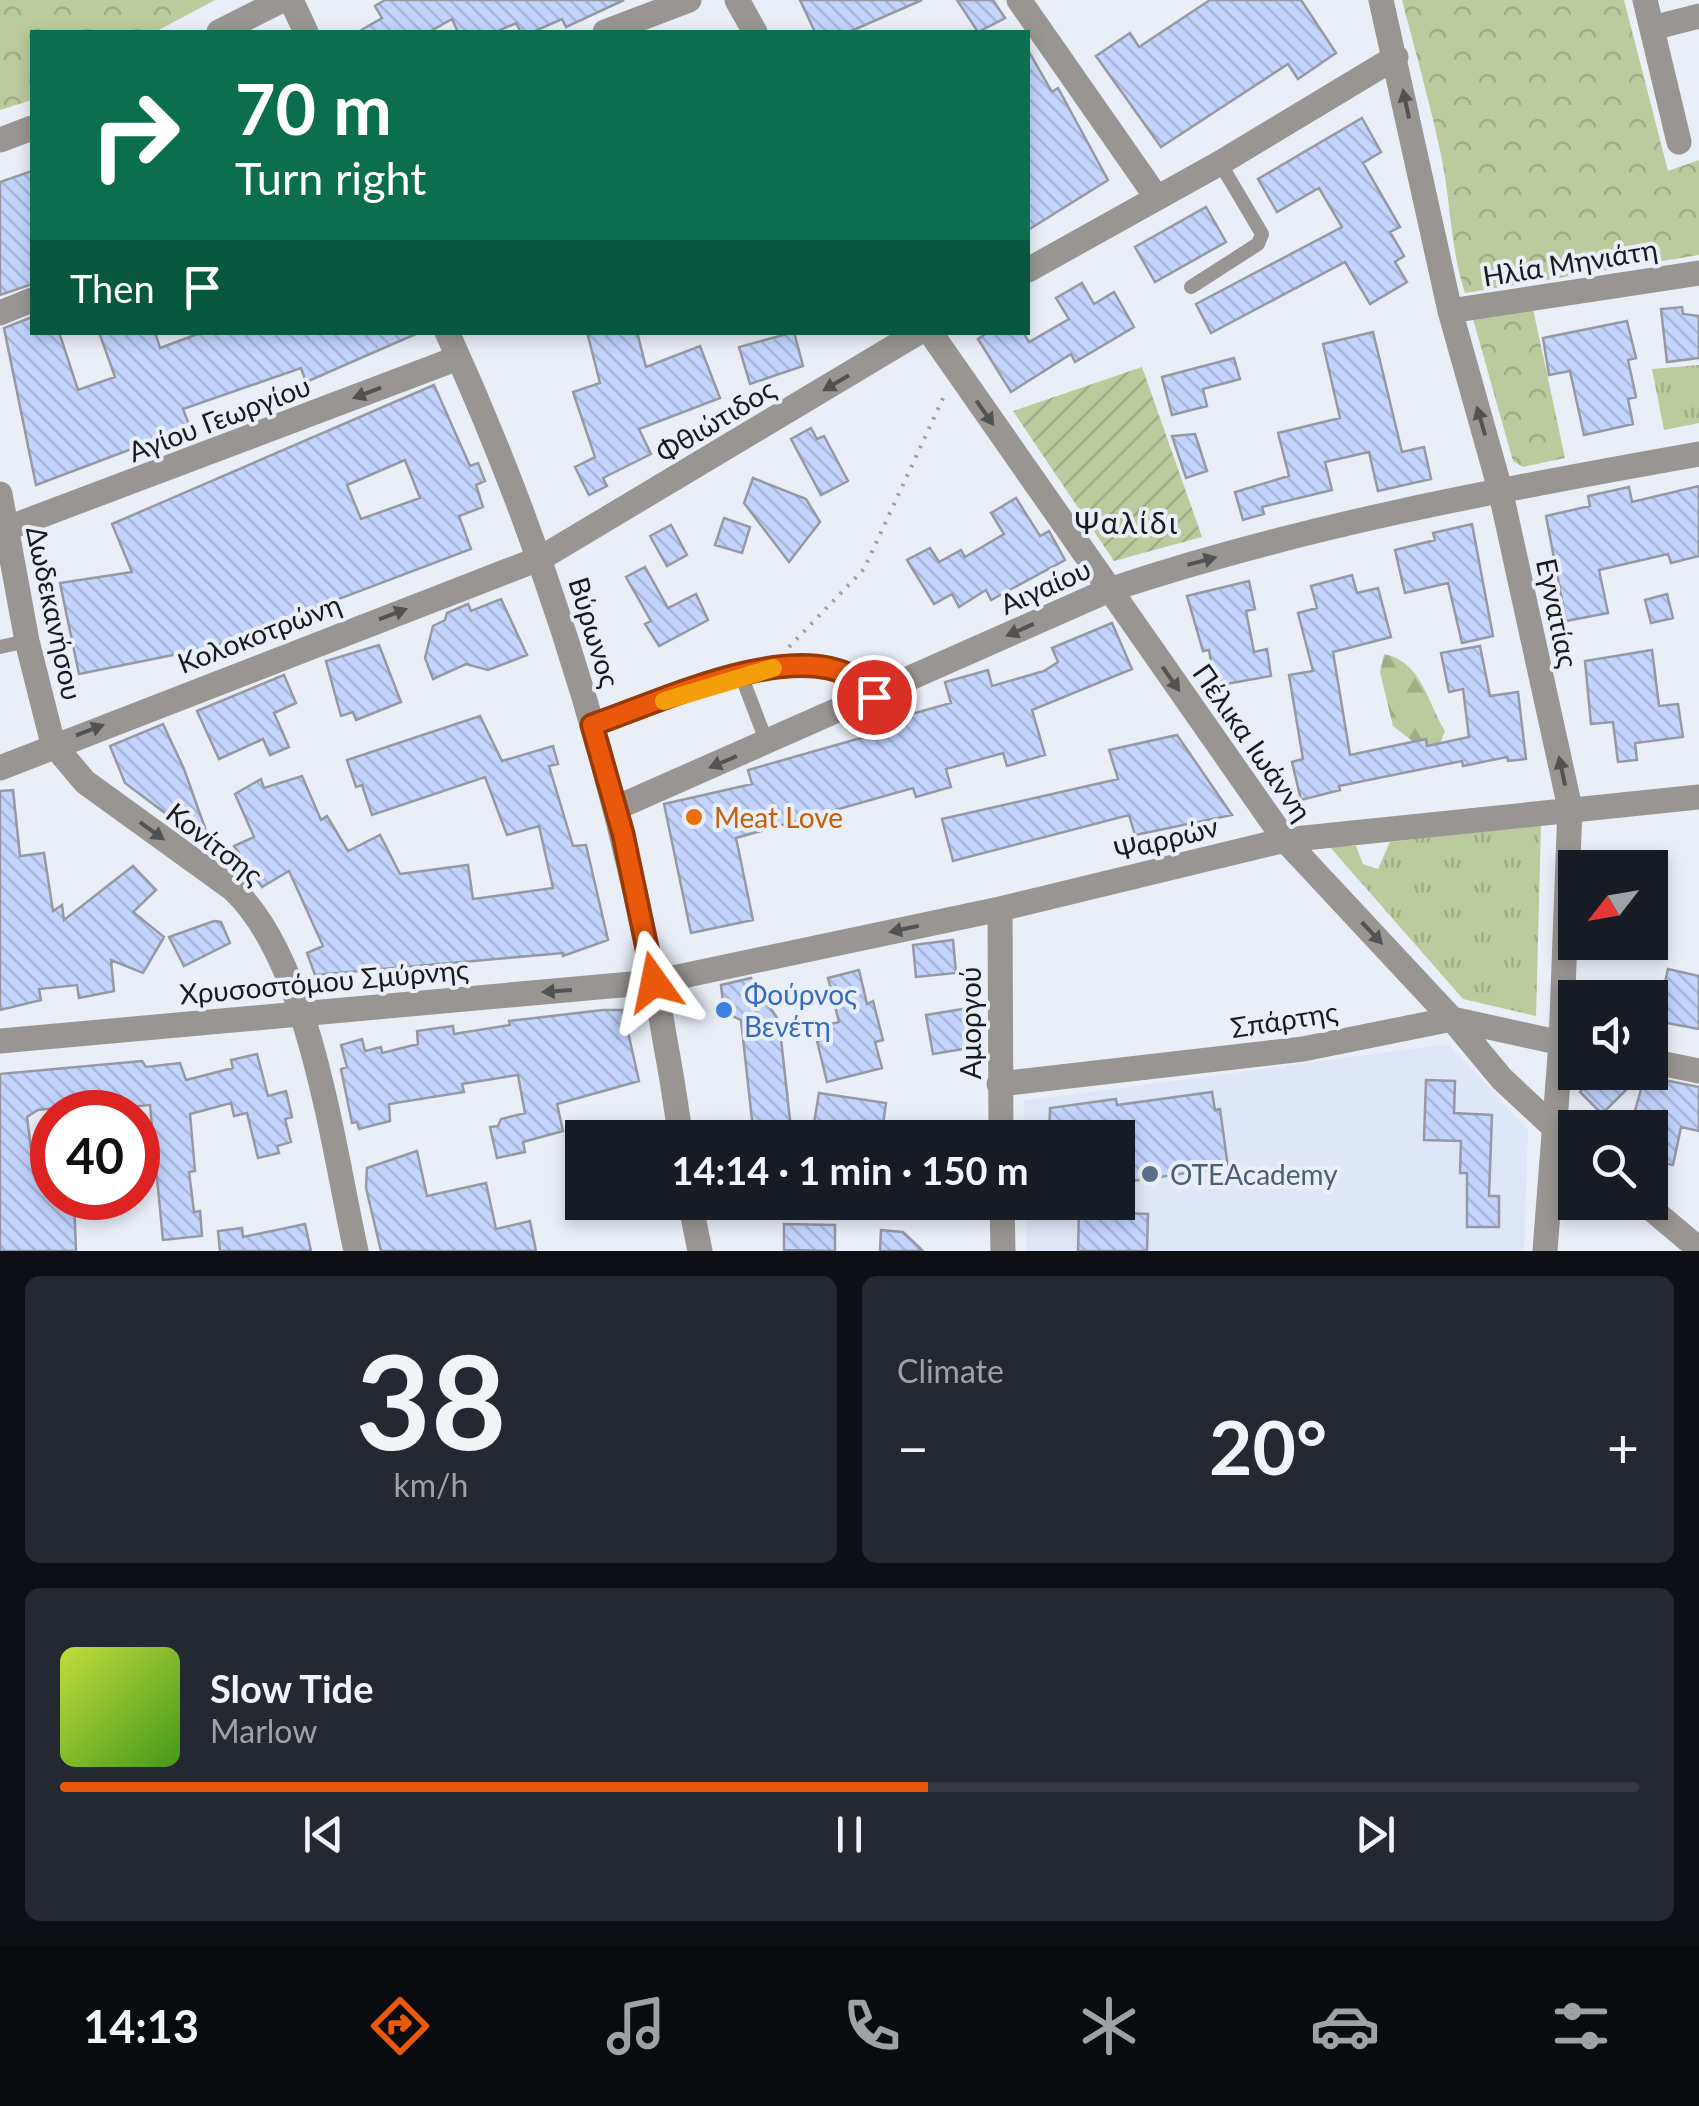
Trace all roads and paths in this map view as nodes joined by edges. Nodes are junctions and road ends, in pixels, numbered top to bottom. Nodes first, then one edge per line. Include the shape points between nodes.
1 (688, 0) edge
2 (737, 0) edge
3 (1018, 0) edge
4 (1381, 0) edge
5 (1645, 0) edge
6 (292, 1) edge
7 (1699, 16) edge
8 (1652, 28) junction
9 (224, 30) edge
10 (305, 30) edge
11 (610, 30) edge
12 (754, 30) edge
13 (1396, 57) junction
14 (30, 129) edge
15 (0, 140) edge
16 (1680, 142) dead end
17 (1220, 163) junction
18 (1155, 196) junction
19 (1030, 269) edge
20 (1699, 273) edge
21 (1191, 287) dead end
22 (30, 301) edge
23 (1450, 311) junction
24 (0, 313) edge
25 (448, 335) edge
26 (914, 335) edge
27 (932, 335) edge
28 (458, 358) junction
29 (962, 378) junction
30 (1699, 454) edge
31 (1500, 489) junction
32 (0, 494) edge
33 (4, 531) edge
34 (541, 558) junction
35 (1109, 590) junction
36 (27, 641) junction
37 (0, 647) edge
38 (775, 667) junction
39 (741, 675) junction
40 (874, 697) junction
41 (592, 725) junction
42 (767, 743) junction
43 (54, 744) junction
44 (0, 768) edge
45 (1699, 797) edge
46 (616, 808) junction
47 (1570, 808) junction
48 (1284, 840) junction
49 (1000, 909) junction
50 (1569, 980) edge
51 (654, 982) junction
52 (302, 1011) junction
53 (1452, 1019) junction
54 (0, 1041) edge
55 (1558, 1042) edge
56 (1668, 1065) edge
57 (1699, 1071) edge
58 (999, 1084) junction
59 (1559, 1090) edge
60 (678, 1120) edge
61 (1000, 1120) edge
62 (1552, 1128) junction
63 (1558, 1133) edge
64 (694, 1220) edge
65 (1002, 1220) edge
66 (1664, 1220) edge
67 (1699, 1249) edge
68 (356, 1251) edge
69 (700, 1251) edge
70 (1003, 1251) edge
71 (1545, 1251) edge

1 - 11 street
2 - 12 street
3 - 18 street
4 - 13 street, Εγνατίας
5 - 8 street
6 - 9 street
6 - 10 street
7 - 8 street
8 - 16 street
13 - 17 street
23 -> 13 street, Εγνατίας
14 - 15 street
17 - 18 street
17 - 21 lane via 1262,234 1258,244
18 - 19 street
20 - 23 street, Ηλία Μηνιάτη
22 - 24 street
31 -> 23 street, Εγνατίας
25 - 28 street, Βύρωνος
26 -> 34 street, Φθιώτιδος
27 - 29 street, Πέλικα Ιωάννη
28 -> 33 street, Αγίου Γεωργίου
28 - 34 street, Βύρωνος
29 -> 35 street, Πέλικα Ιωάννη
29 - 38 path via 940,402 864,569
30 - 31 street, Αιγαίου
35 -> 31 street, Αιγαίου via 1228,554
47 -> 31 street, Εγνατίας
32 - 33 street, Δωδεκανήσου
33 - 36 street, Δωδεκανήσου
34 - 41 street, Βύρωνος
43 -> 34 street, Κολοκοτρώνη
35 -> 40 street, Αιγαίου
35 -> 48 street, Πέλικα Ιωάννη
36 - 37 lane
36 - 43 street, Δωδεκανήσου
38 - 39 lane
38 - 40 lane via 816,666 852,676
39 - 41 lane
39 - 42 lane
40 - 42 street, Αιγαίου
41 - 46 street, Βύρωνος
42 -> 46 street, Αιγαίου
43 - 44 street, Κολοκοτρώνη
43 -> 52 street, Κονίτσης via 85,782 250,905
45 - 47 street, Ψαρρών
46 - 51 street, Βύρωνος
47 - 48 street, Ψαρρών
47 - 50 street, Εγνατίας
48 - 49 street, Ψαρρών
48 -> 53 street, Πέλικα Ιωάννη
49 -> 51 street, Ψαρρών
49 - 58 street, Αμοργού
51 -> 52 street, Χρυσοστόμου Σμύρνης
51 - 60 street, Βύρωνος
52 - 54 street, Χρυσοστόμου Σμύρνης
52 - 68 street, Κονίτσης
53 - 55 street, Σπάρτης
53 - 58 street, Σπάρτης via 1303,1050
53 - 62 street, Πέλικα Ιωάννη
56 - 57 street
58 - 61 street, Αμοργού
59 - 62 street, Εγνατίας
62 - 63 street, Πέλικα Ιωάννη
62 - 71 street, Εγνατίας
64 - 69 street
65 - 70 street
66 - 67 street

